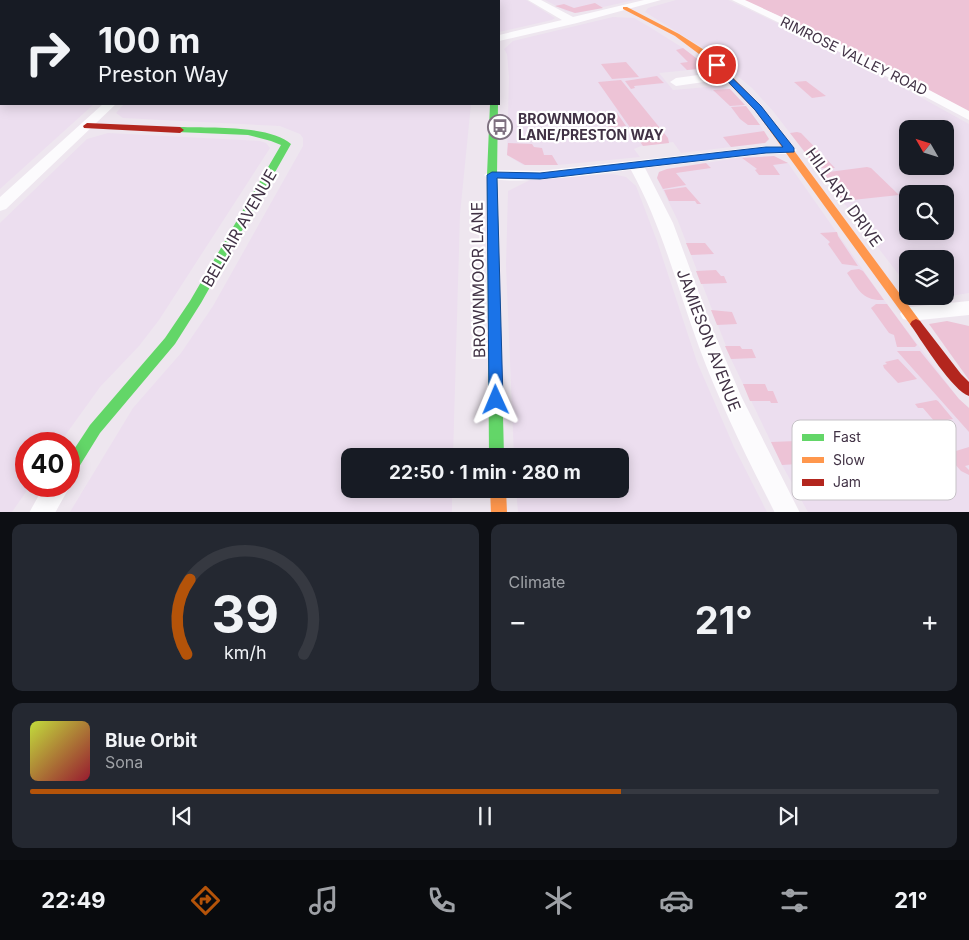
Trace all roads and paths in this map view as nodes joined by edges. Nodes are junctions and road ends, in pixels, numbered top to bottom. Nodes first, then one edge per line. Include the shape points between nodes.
1 (533, 0) edge
2 (656, 0) edge
3 (737, 0) edge
4 (625, 8) junction
5 (573, 21) junction
6 (500, 38) edge
7 (728, 75) junction
8 (676, 82) dead end
9 (109, 105) edge
10 (494, 105) edge
11 (969, 116) edge
12 (87, 126) junction
13 (790, 150) junction
14 (636, 166) junction
15 (492, 175) junction
16 (0, 206) edge
17 (968, 309) edge
18 (910, 314) junction
19 (969, 391) edge
20 (498, 448) edge
21 (80, 453) edge
22 (51, 497) edge
23 (498, 498) edge
24 (41, 512) edge
25 (498, 512) edge
26 (788, 512) edge

1 - 5 street
2 - 4 street
3 - 11 street, RIMROSE VALLEY ROAD via 928,92
4 - 5 street
4 - 7 street, HILLARY DRIVE via 678,36
5 - 6 street
7 - 8 street
7 - 13 street, HILLARY DRIVE
9 - 12 street
10 - 15 street, BROWNMOOR LANE
12 - 16 street
12 - 21 street, BELLAIR AVENUE via 260,134 286,144 170,341 95,429
13 - 14 street
13 - 18 street, HILLARY DRIVE
14 - 15 street via 540,176
14 - 26 street, JAMIESON AVENUE via 659,207 741,424
15 - 20 street, BROWNMOOR LANE
17 - 18 street
18 - 19 street, HILLARY DRIVE
22 - 24 street
23 - 25 street

